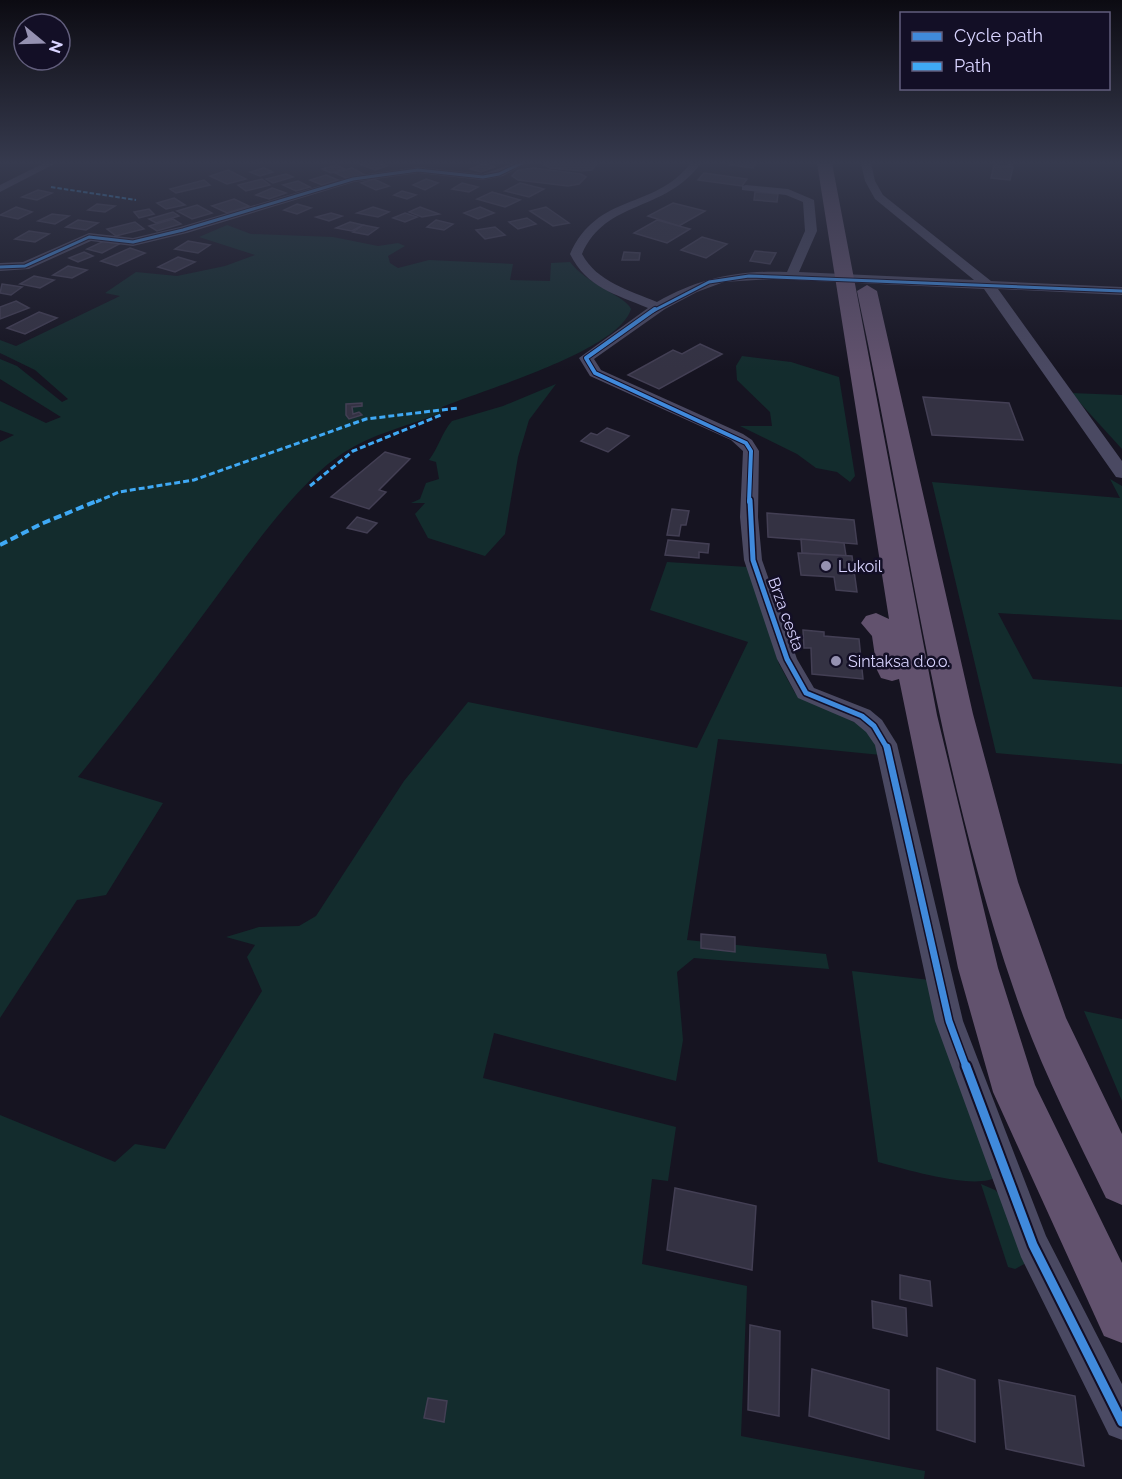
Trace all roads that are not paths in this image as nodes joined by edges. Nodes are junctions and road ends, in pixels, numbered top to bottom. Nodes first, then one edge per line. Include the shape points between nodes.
1 (175, 232) edge
2 (585, 232) edge
3 (812, 232) edge
4 (836, 232) edge
5 (922, 232) edge
6 (0, 267) edge
7 (791, 276) junction
8 (859, 280) junction
9 (988, 285) junction
10 (1122, 291) edge
11 (658, 307) junction
12 (873, 453) junction
13 (1122, 473) edge
14 (857, 493) dead end
15 (876, 623) dead end
16 (904, 730) junction
17 (1122, 1182) edge
18 (1122, 1317) edge
19 (1122, 1422) edge

1 - 6 street via 133,242 89,237 25,266
2 - 11 street via 576,254 585,271 608,286
3 - 7 street
4 - 8 highway via 841,265
5 - 9 street
7 - 9 street
7 - 11 street via 710,282
8 - 12 highway
8 - 17 highway via 990,844 1025,964 1061,1060
9 - 10 street
9 - 13 street
11 - 16 street, Brza cesta via 586,358 595,373 746,443 753,460 749,517 753,560 787,659 806,693 862,716 874,726
12 - 14 highway via 862,463 865,483
12 - 16 highway
15 - 16 highway via 886,632
16 - 18 highway via 1015,1092
16 - 19 street via 949,1021 1033,1245

